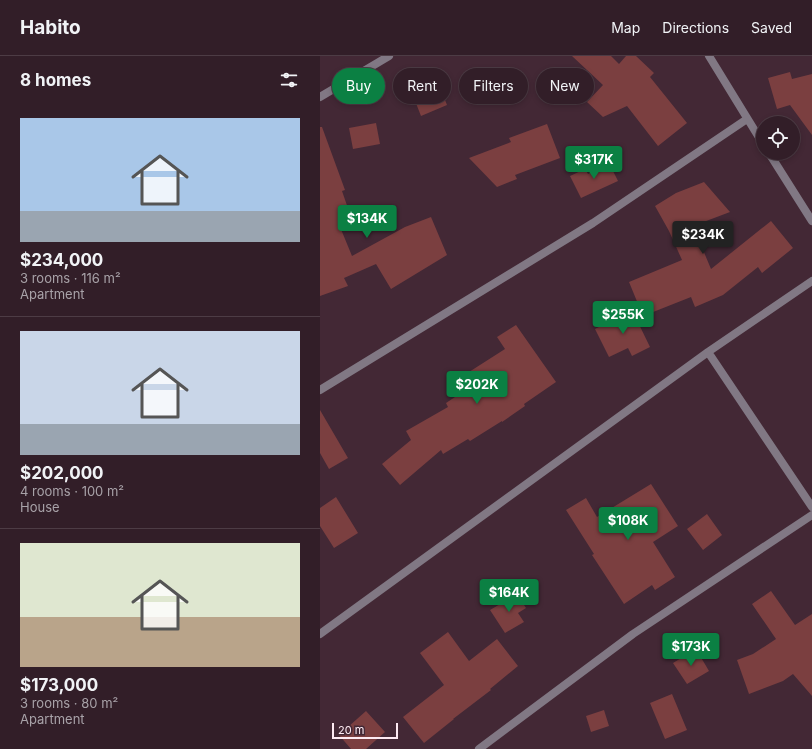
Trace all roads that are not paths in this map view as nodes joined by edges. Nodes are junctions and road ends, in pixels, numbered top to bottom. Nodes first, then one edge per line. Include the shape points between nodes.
1 (389, 56) edge
2 (709, 56) edge
3 (320, 97) edge
4 (747, 119) junction
5 (756, 133) edge
6 (773, 160) edge
7 (812, 221) edge
8 (812, 281) edge
9 (708, 352) junction
10 (320, 390) edge
11 (812, 507) edge
12 (812, 515) edge
13 (320, 634) edge
14 (479, 749) edge

1 - 3 street
2 - 4 street
4 - 5 street
4 - 10 street via 593,223
6 - 7 street
8 - 9 street
9 - 11 street
9 - 13 street
12 - 14 street via 633,634

